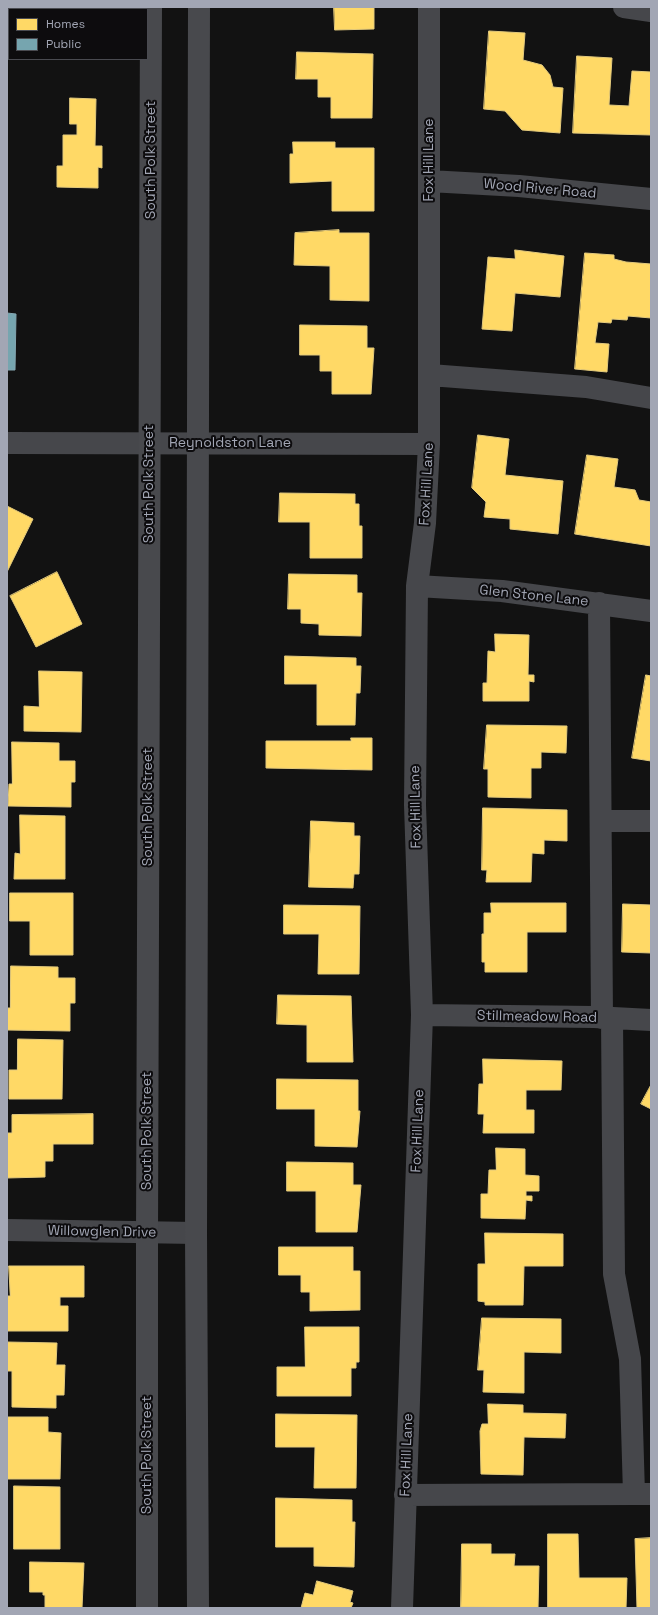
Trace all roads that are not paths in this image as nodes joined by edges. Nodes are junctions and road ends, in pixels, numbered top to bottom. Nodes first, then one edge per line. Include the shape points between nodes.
1 (151, 7) edge
2 (199, 7) edge
3 (429, 7) edge
4 (624, 7) edge
5 (651, 11) edge
6 (429, 181) junction
7 (651, 199) edge
8 (430, 375) junction
9 (651, 398) edge
10 (149, 442) junction
11 (198, 442) junction
12 (7, 443) edge
13 (429, 444) junction
14 (418, 586) junction
15 (599, 603) junction
16 (651, 611) edge
17 (601, 821) junction
18 (651, 821) edge
19 (422, 1015) junction
20 (607, 1018) junction
21 (651, 1020) edge
22 (7, 1230) edge
23 (147, 1233) junction
24 (196, 1233) junction
25 (642, 1494) edge
26 (405, 1495) junction
27 (147, 1608) edge
28 (198, 1608) edge
29 (402, 1608) edge

1 - 10 main road, South Polk Street
2 - 11 main road
3 - 6 street, Fox Hill Lane
4 - 5 street
6 - 7 street, Wood River Road via 519,186
6 - 8 street, Fox Hill Lane
8 - 9 street via 586,387
8 - 13 street, Fox Hill Lane
10 - 11 street, Reynoldston Lane
10 - 12 street, Reynoldston Lane
10 - 23 main road, South Polk Street
11 - 13 street, Reynoldston Lane
11 - 24 main road
13 - 14 street, Fox Hill Lane via 425,523
14 - 15 street, Glen Stone Lane via 502,591
14 - 19 street, Fox Hill Lane via 415,805
15 - 16 street, Glen Stone Lane
15 - 17 street
17 - 18 street
17 - 20 street
19 - 20 street, Stillmeadow Road
19 - 26 street, Fox Hill Lane
20 - 21 street, Stillmeadow Road
20 - 25 street via 614,1274 630,1359
22 - 23 street, Willowglen Drive
23 - 24 street, Willowglen Drive
23 - 27 main road, South Polk Street
24 - 28 main road
25 - 26 street
26 - 29 street, Fox Hill Lane

